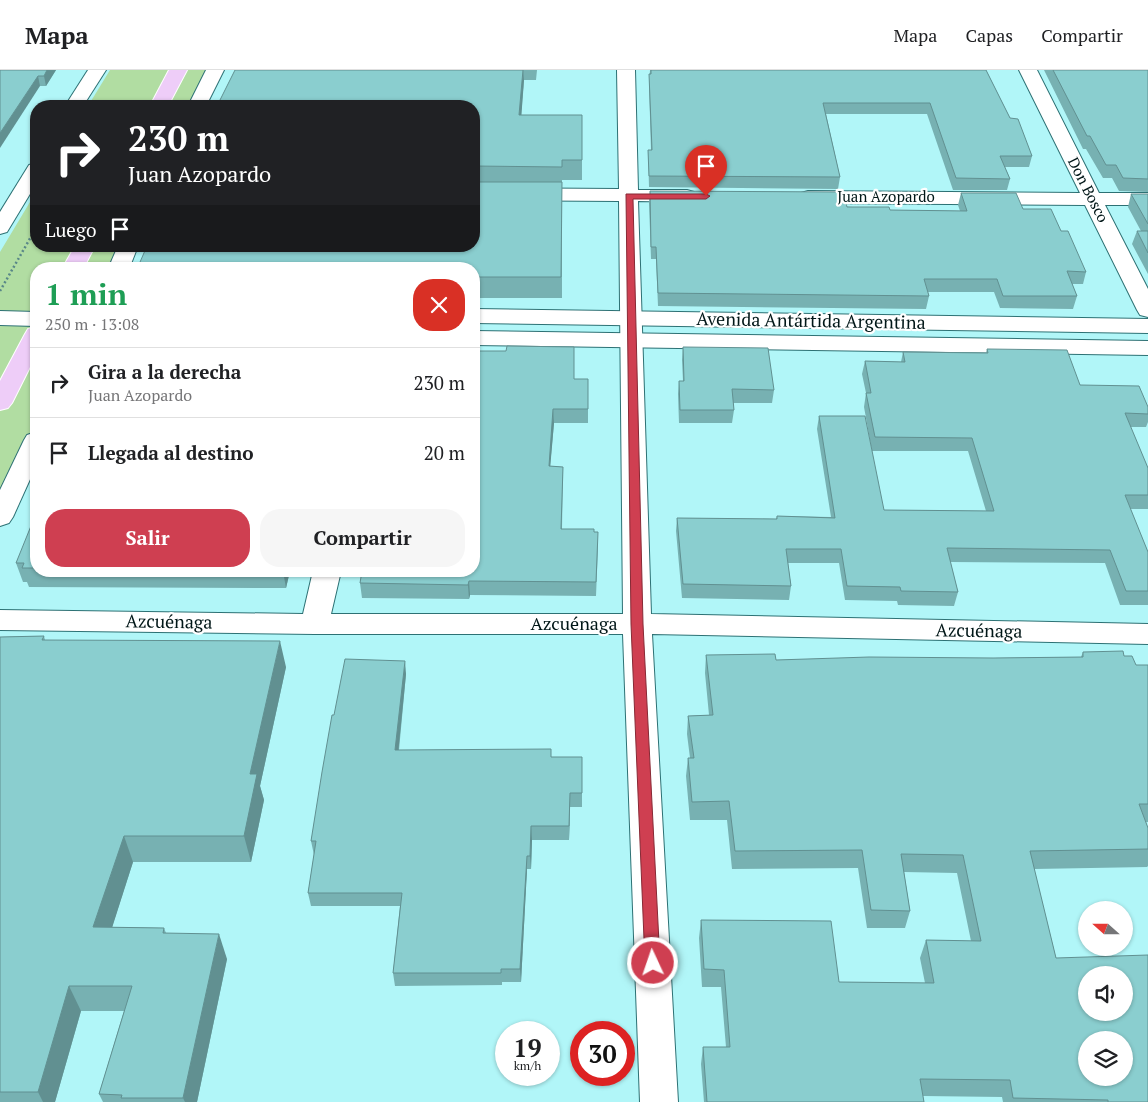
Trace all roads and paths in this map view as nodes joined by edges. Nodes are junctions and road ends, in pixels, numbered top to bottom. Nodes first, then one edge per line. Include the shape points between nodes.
1 (97, 70) edge
2 (178, 70) edge
3 (215, 70) edge
4 (626, 70) edge
5 (1028, 70) edge
6 (78, 100) edge
7 (162, 100) edge
8 (200, 100) edge
9 (30, 178) edge
10 (480, 194) edge
11 (629, 196) junction
12 (708, 196) edge
13 (787, 197) edge
14 (1093, 198) junction
15 (1148, 199) edge
16 (0, 228) edge
17 (30, 238) edge
18 (0, 291) edge
19 (1148, 310) edge
20 (480, 317) edge
21 (0, 318) edge
22 (30, 319) edge
23 (1148, 326) edge
24 (632, 330) junction
25 (480, 338) edge
26 (30, 345) edge
27 (1148, 348) edge
28 (0, 402) edge
29 (30, 453) edge
30 (0, 517) edge
31 (326, 577) edge
32 (0, 620) edge
33 (315, 624) junction
34 (637, 624) junction
35 (1148, 634) edge
36 (659, 1102) edge

1 - 6 street
2 - 7 main road
3 - 8 street
4 - 11 street
5 - 14 street, Don Bosco
9 - 16 street
10 - 11 street
11 - 12 street
11 - 24 street
13 - 14 street, Juan Azopardo
14 - 15 street, Juan Azopardo
14 - 19 street, Don Bosco
17 - 18 path
20 - 24 street, Avenida Antártida Argentina
21 - 22 street
23 - 24 street, Avenida Antártida Argentina
24 - 25 street, Avenida Antártida Argentina
24 - 27 street, Avenida Antártida Argentina
24 - 34 street
26 - 28 main road
29 - 30 street
31 - 33 street
32 - 33 street, Azcuénaga
33 - 34 street, Azcuénaga
34 - 35 street, Azcuénaga
34 - 36 street

